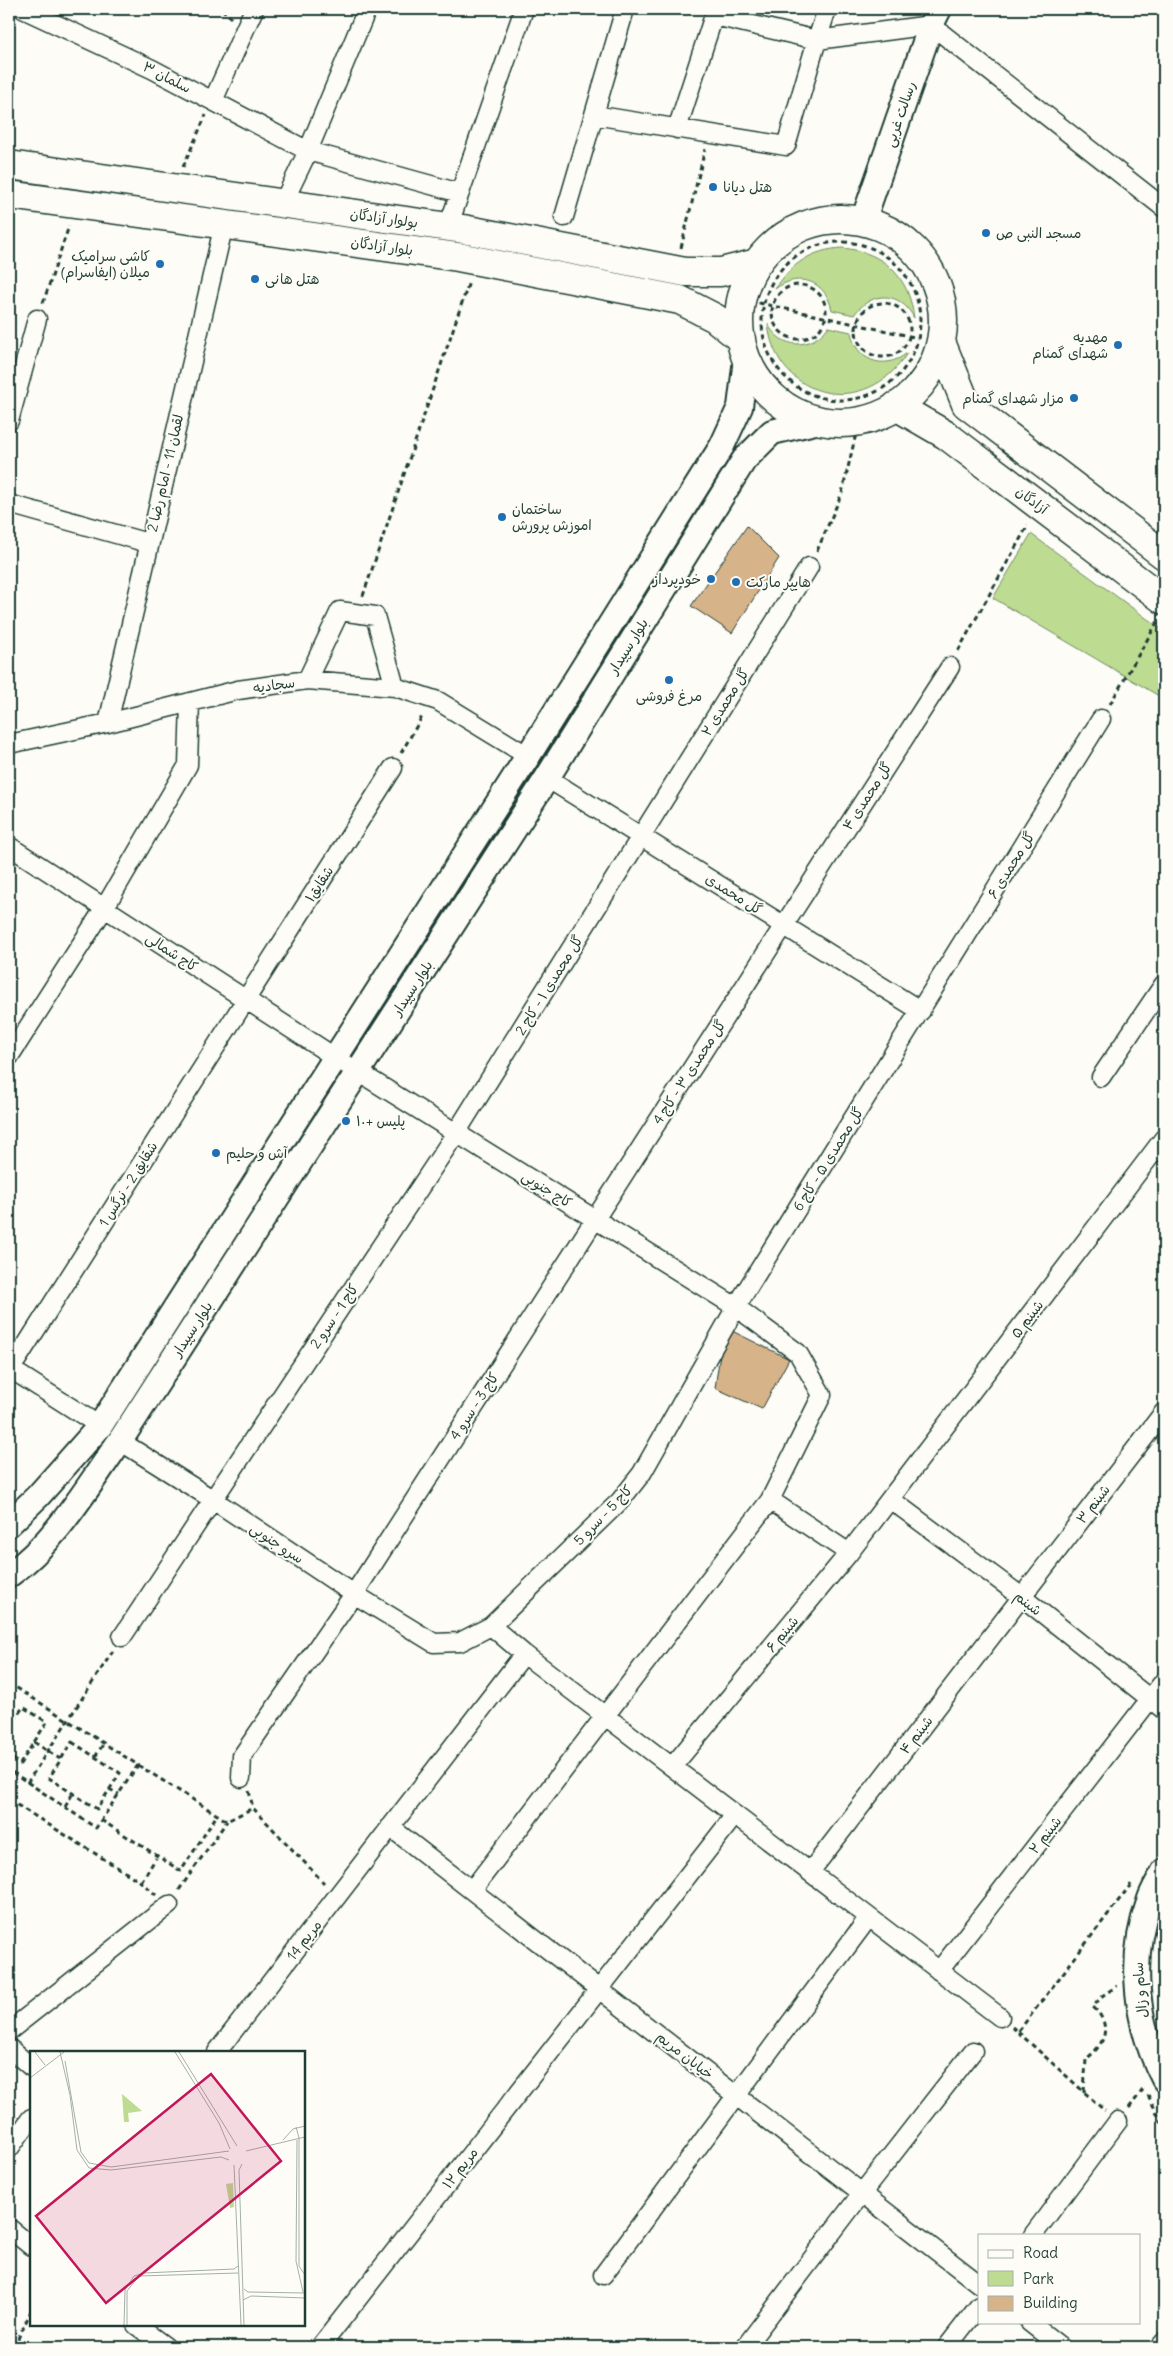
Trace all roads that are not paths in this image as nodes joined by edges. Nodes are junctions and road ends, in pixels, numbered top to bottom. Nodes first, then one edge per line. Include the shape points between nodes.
1 (23, 9) edge
2 (254, 9) edge
3 (367, 9) edge
4 (524, 9) edge
5 (625, 9) edge
6 (827, 9) edge
7 (716, 12) edge
8 (935, 17) edge
9 (817, 40) junction
10 (213, 101) junction
11 (594, 115) junction
12 (677, 129) junction
13 (308, 151) junction
14 (9, 165) edge
15 (460, 193) junction
16 (9, 195) edge
17 (283, 203) junction
18 (1164, 208) edge
19 (564, 217) dead end
20 (863, 221) junction
21 (224, 224) junction
22 (448, 227) junction
23 (757, 263) junction
24 (38, 319) road end
25 (930, 340) junction
26 (743, 349) junction
27 (896, 406) junction
28 (9, 421) edge
29 (820, 421) junction
30 (9, 504) edge
31 (148, 543) junction
32 (1164, 555) edge
33 (809, 567) road end
34 (1162, 609) edge
35 (950, 667) road end
36 (307, 680) junction
37 (395, 687) junction
38 (190, 702) junction
39 (1101, 719) road end
40 (108, 723) junction
41 (9, 744) edge
42 (528, 756) junction
43 (393, 768) road end
44 (547, 778) junction
45 (641, 837) junction
46 (9, 846) edge
47 (104, 907) junction
48 (783, 925) junction
49 (1164, 984) edge
50 (245, 999) junction
51 (921, 1011) junction
52 (9, 1057) edge
53 (336, 1058) junction
54 (358, 1072) junction
55 (1101, 1077) dead end
56 (456, 1133) junction
57 (1164, 1138) edge
58 (595, 1218) junction
59 (736, 1307) junction
60 (9, 1370) edge
61 (1164, 1412) edge
62 (100, 1426) junction
63 (120, 1441) junction
64 (212, 1499) junction
65 (890, 1499) junction
66 (770, 1500) junction
67 (9, 1524) edge
68 (850, 1553) junction
69 (9, 1575) edge
70 (354, 1594) junction
71 (1022, 1597) junction
72 (491, 1626) junction
73 (122, 1637) road end
74 (434, 1643) joint
75 (524, 1654) junction
76 (1164, 1681) edge
77 (1157, 1705) edge
78 (605, 1716) junction
79 (672, 1767) junction
80 (241, 1778) road end
81 (735, 1815) junction
82 (390, 1827) junction
83 (1164, 1871) edge
84 (810, 1872) junction
85 (472, 1890) junction
86 (168, 1905) road end
87 (869, 1917) junction
88 (939, 1971) junction
89 (600, 1989) junction
90 (1000, 2018) road end
91 (9, 2031) edge
92 (9, 2048) edge
93 (218, 2051) edge
94 (973, 2051) dead end
95 (30, 2066) edge
96 (1161, 2074) edge
97 (737, 2095) junction
98 (30, 2119) edge
99 (1118, 2121) road end
100 (9, 2149) edge
101 (862, 2193) junction
102 (9, 2228) edge
103 (1034, 2234) edge
104 (30, 2245) edge
105 (603, 2275) dead end
106 (978, 2283) edge
107 (978, 2307) edge
108 (1032, 2324) edge
109 (144, 2327) edge
110 (1164, 2340) edge
111 (166, 2347) edge
112 (320, 2347) edge
113 (745, 2347) edge
114 (947, 2347) edge
115 (1061, 2347) edge
116 (1159, 2347) edge

1 - 10 street, سلمان ۳
2 - 10 street
3 - 13 street
4 - 15 street
5 - 11 street
6 - 9 street
7 - 9 street
7 - 12 street
8 - 9 street
8 - 18 street
8 - 20 street, رسالت غربی
9 - 12 street via 786,146
10 - 13 street, سلمان ۳
11 - 12 street
11 - 19 street
13 - 15 street, سلمان ۳
13 - 17 street
14 - 17 main road, بولوار آزادگان
15 - 22 street
16 - 21 main road, بلوار آزادگان
17 - 22 main road, بولوار آزادگان
20 - 23 main road via 823,220 804,226 786,235
20 - 25 main road via 900,237 927,265 942,302 943,322
21 - 26 main road, بلوار آزادگان via 476,260 680,300 715,318
21 - 31 street, لقمان 11 - امام رضا 2
22 - 23 main road, بولوار آزادگان via 676,270 721,272
23 - 26 main road via 748,280 753,302 739,320
24 - 28 street
25 - 27 main road via 935,361 912,394
25 - 32 main road via 966,404
26 - 29 main road via 755,376 768,392 800,415
26 - 42 street, بلوار سپیدار via 740,407 722,446
27 - 29 main road via 878,416 859,421
27 - 34 main road, آزادگان via 946,435 1039,505
29 - 44 street, بلوار سپیدار via 772,432 744,460
30 - 31 street
31 - 40 street, لقمان 11 - امام رضا 2
33 - 45 street, گل محمدی ۲
35 - 48 street, گل محمدی ۴
36 - 37 street, سجادیه
36 - 37 street via 340,611 375,616
36 - 38 street, سجادیه via 238,690
37 - 42 street, سجادیه via 433,700
38 - 40 street, سجادیه
38 - 47 street via 188,766
39 - 51 street, گل محمدی ۶
40 - 41 street, سجادیه
42 - 53 street, بلوار سپیدار
43 - 50 street, شقایق۱
44 - 45 street, گل محمدی
44 - 54 street, بلوار سپیدار
45 - 48 street, گل محمدی
45 - 56 street, گل محمدی ۱ - کاج 2
46 - 47 street, کاج شمالی
47 - 50 street, کاج شمالی
47 - 52 street
48 - 51 street, گل محمدی
48 - 58 street, گل محمدی ۳ - کاج 4
49 - 55 street
50 - 53 street, کاج شمالی
50 - 60 street, شقایق 2 - نرگس 1
51 - 59 street, گل محمدی ۵ - کاج 6
53 - 54 street, کاج شمالی
53 - 62 street, بلوار سپیدار
54 - 56 street, کاج جنوبی
54 - 63 street, بلوار سپیدار
56 - 58 street, کاج جنوبی
56 - 64 street, کاج 1 - سرو 2
57 - 65 street, شبنم ۵
58 - 59 street, کاج جنوبی
58 - 70 street, کاج 3 - سرو 4
59 - 66 street, کاج جنوبی via 798,1353 822,1395
59 - 72 street, کاج 5 - سرو 5 via 642,1473 620,1501
60 - 62 street
61 - 71 street, شبنم ۳
62 - 67 street, بلوار سپیدار
63 - 64 street, سرو جنوبی
63 - 69 street, بلوار سپیدار via 59,1526
64 - 70 street, سرو جنوبی
64 - 73 street, کاج 1 - سرو 2
65 - 68 street, شبنم ۶
65 - 71 street, شبنم
66 - 68 street
66 - 78 street
68 - 79 street, شبنم ۶
70 - 74 street, سرو جنوبی
70 - 80 street, کاج 3 - سرو 4 via 242,1756
71 - 77 street, شبنم
71 - 84 street, شبنم ۴
72 - 74 street, کاج 5 - سرو 5 via 460,1642
72 - 75 street
75 - 78 street
75 - 82 street, مریم 14
76 - 77 street, شبنم ۲
77 - 88 street, شبنم ۲
78 - 79 street
78 - 85 street
79 - 81 street
81 - 84 street
81 - 89 street, مریم ۱۲
82 - 85 street, خیابان مریم
82 - 93 street, مریم 14
83 - 96 street, سام و زال via 1149,1902 1137,1957 1141,2015
84 - 87 street
85 - 89 street, خیابان مریم
86 - 91 street
87 - 88 street
87 - 97 street
88 - 90 street
89 - 97 street, خیابان مریم
89 - 112 street, مریم ۱۲
92 - 95 street
94 - 101 street
97 - 101 street, خیابان مریم
97 - 105 street
98 - 100 street
99 - 103 street
101 - 106 street, خیابان مریم
101 - 113 street
102 - 104 street
107 - 114 street
108 - 115 street
109 - 111 street
110 - 116 street

